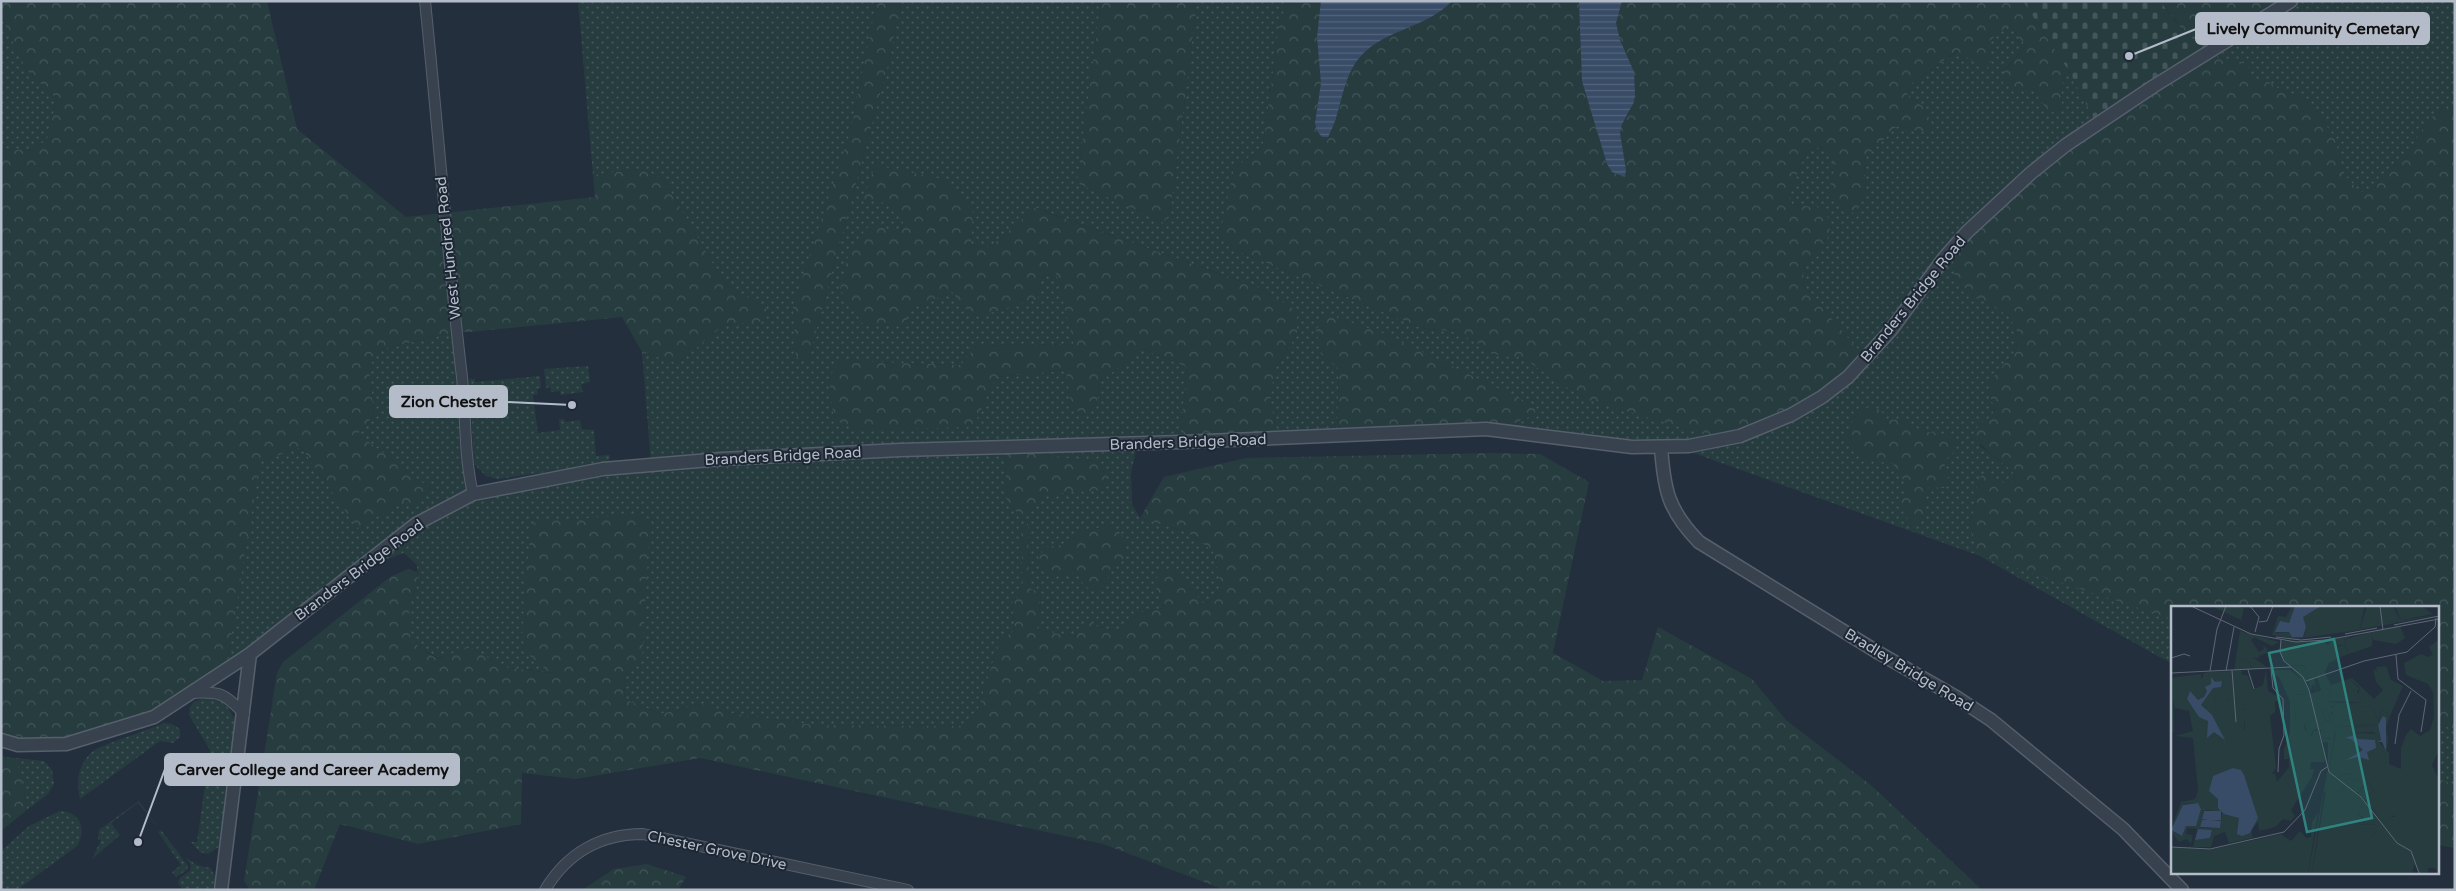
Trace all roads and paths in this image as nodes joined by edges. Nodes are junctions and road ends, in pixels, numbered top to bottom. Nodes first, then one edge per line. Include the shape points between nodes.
1 (425, 1) edge
2 (2291, 1) edge
3 (1661, 446) junction
4 (473, 494) junction
5 (250, 654) junction
6 (191, 693) junction
7 (244, 714) junction
8 (1, 740) edge
9 (903, 889) edge
10 (221, 890) edge
11 (545, 890) edge
12 (2182, 890) edge

1 - 4 street, West Hundred Road via 468,469
2 - 3 street, Branders Bridge Road via 2156,84 2066,145 2031,173 1997,202 1956,245 1867,358 1822,398 1771,425 1740,436 1689,446
3 - 4 street, Branders Bridge Road via 1632,447 1486,429 900,450 603,469
3 - 12 street, Bradley Bridge Road via 1670,504 1682,524 1699,542 1991,720 2123,829
4 - 5 street, Branders Bridge Road via 416,524
5 - 6 street, Branders Bridge Road
5 - 7 street
6 - 7 street via 214,691 230,698
6 - 8 street, Branders Bridge Road via 154,717 66,744 18,745
7 - 10 street
9 - 11 street, Chester Grove Drive via 643,834 626,834 581,849 565,862

